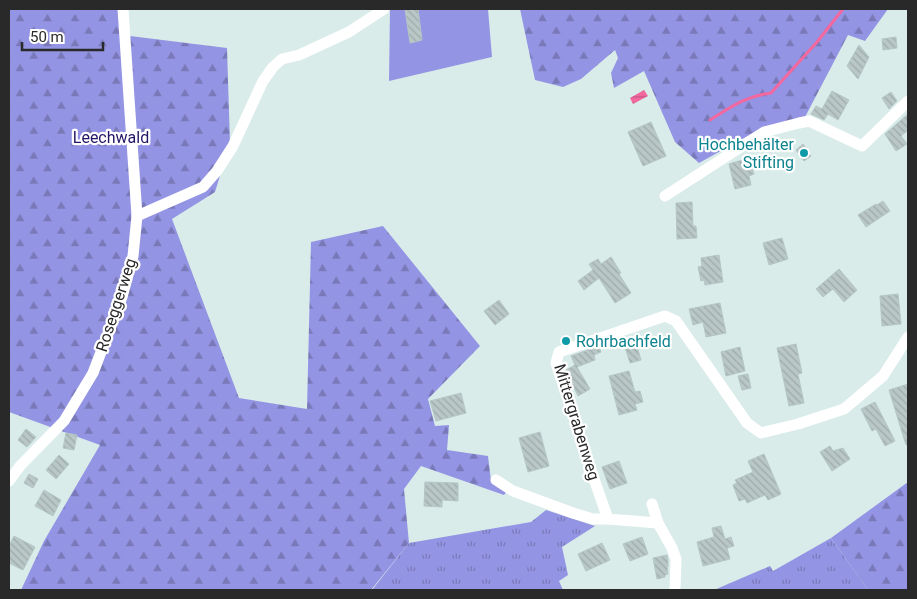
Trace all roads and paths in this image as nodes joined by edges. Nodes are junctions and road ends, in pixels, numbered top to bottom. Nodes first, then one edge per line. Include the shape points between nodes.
1 (124, 9) edge
2 (384, 9) edge
3 (908, 101) edge
4 (665, 196) dead end
5 (137, 216) junction
6 (908, 337) edge
7 (496, 480) dead end
8 (9, 482) edge
9 (652, 504) dead end
10 (608, 519) junction
11 (658, 523) junction
12 (676, 590) edge

1 - 5 street, Roseggerweg
2 - 5 street via 349,32 299,55 282,59 263,81 233,146 203,187
3 - 4 street via 862,146 809,121 799,123 764,132
5 - 8 street, Roseggerweg via 133,256 122,297 93,373 64,421 20,466
6 - 10 street, Mittergrabenweg via 883,376 844,410 761,433 747,423 676,321 665,316 559,352 556,363
7 - 10 street via 513,492 573,513 593,519
9 - 11 street
10 - 11 street
11 - 12 street via 676,559

